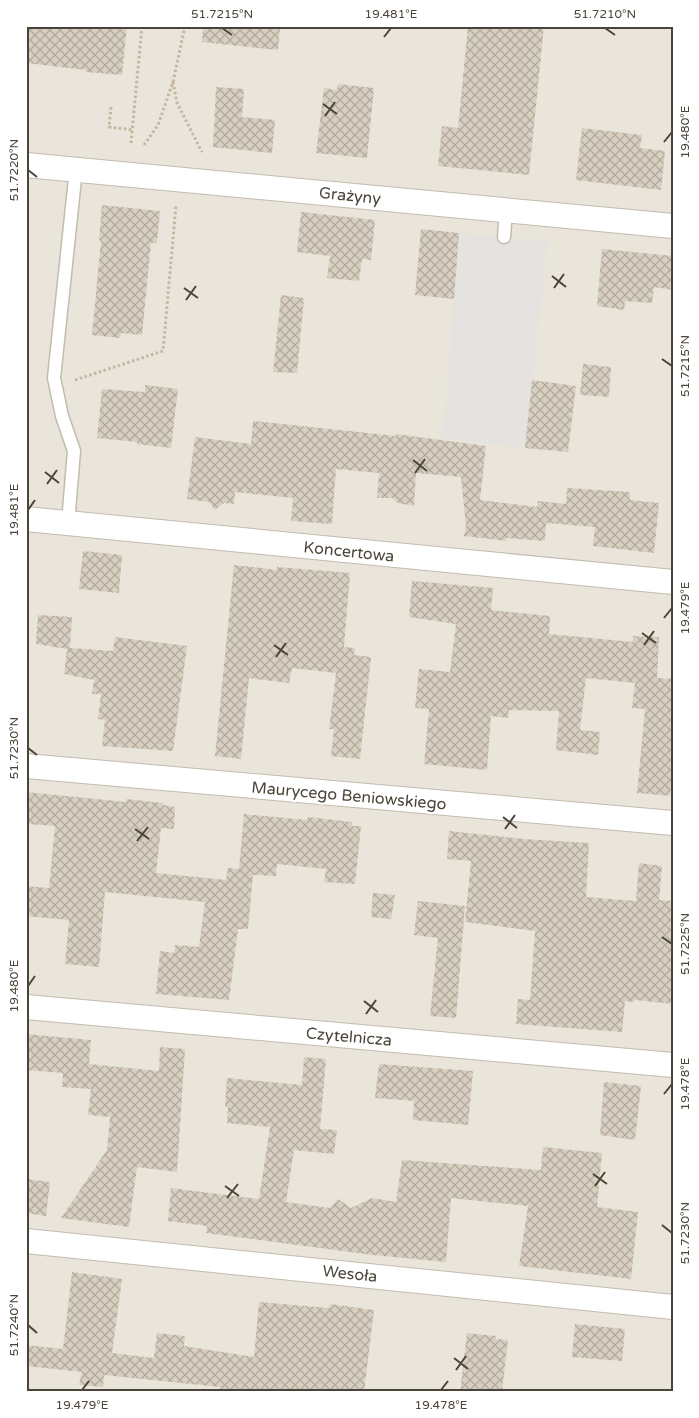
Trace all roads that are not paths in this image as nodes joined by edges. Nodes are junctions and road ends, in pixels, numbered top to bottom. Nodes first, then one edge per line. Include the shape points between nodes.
1 (26, 165) edge
2 (76, 169) junction
3 (506, 210) junction
4 (673, 226) edge
5 (504, 237) dead end
6 (26, 519) edge
7 (68, 523) junction
8 (673, 582) edge
9 (26, 766) edge
10 (673, 823) edge
11 (26, 1007) edge
12 (673, 1065) edge
13 (26, 1241) edge
14 (673, 1307) edge

1 - 2 street, Grażyny
2 - 3 street, Grażyny
2 - 7 lane via 54,378 74,451
3 - 4 street, Grażyny
3 - 5 lane
6 - 7 street, Koncertowa
7 - 8 street, Koncertowa
9 - 10 street, Maurycego Beniowskiego
11 - 12 street, Czytelnicza
13 - 14 street, Wesoła

